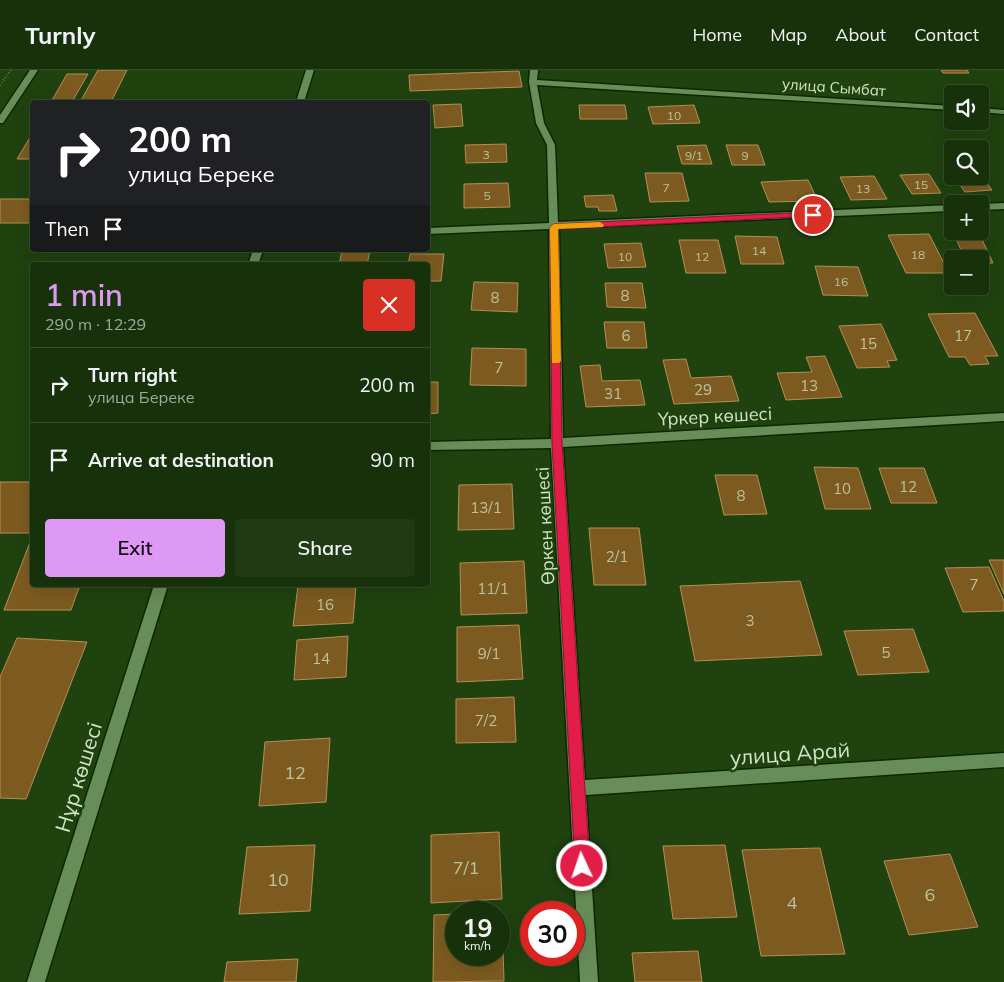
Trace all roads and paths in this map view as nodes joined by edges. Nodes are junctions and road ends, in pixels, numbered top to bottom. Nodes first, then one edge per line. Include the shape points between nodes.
1 (11, 70) edge
2 (34, 70) edge
3 (310, 70) edge
4 (534, 76) edge
5 (0, 85) edge
6 (301, 100) edge
7 (944, 107) edge
8 (989, 111) edge
9 (1004, 112) edge
10 (0, 121) edge
11 (1004, 206) edge
12 (989, 207) edge
13 (944, 208) edge
14 (554, 227) junction
15 (430, 231) edge
16 (1004, 417) edge
17 (557, 443) junction
18 (430, 446) edge
19 (159, 587) edge
20 (1004, 760) edge
21 (578, 788) junction
22 (36, 982) edge
23 (589, 982) edge

1 - 5 path
2 - 10 street
3 - 6 street
4 - 7 street, улица Сымбат
4 - 14 street, Өркен көшесі via 540,123 551,145
8 - 9 street
11 - 12 street
13 - 14 street
14 - 15 street
14 - 17 street, Өркен көшесі
16 - 17 street, Үркер көшесі
17 - 18 street, Үркер көшесі
17 - 21 street, Өркен көшесі
19 - 22 street, Нұр көшесі
20 - 21 street, улица Арай
21 - 23 street, Өркен көшесі

